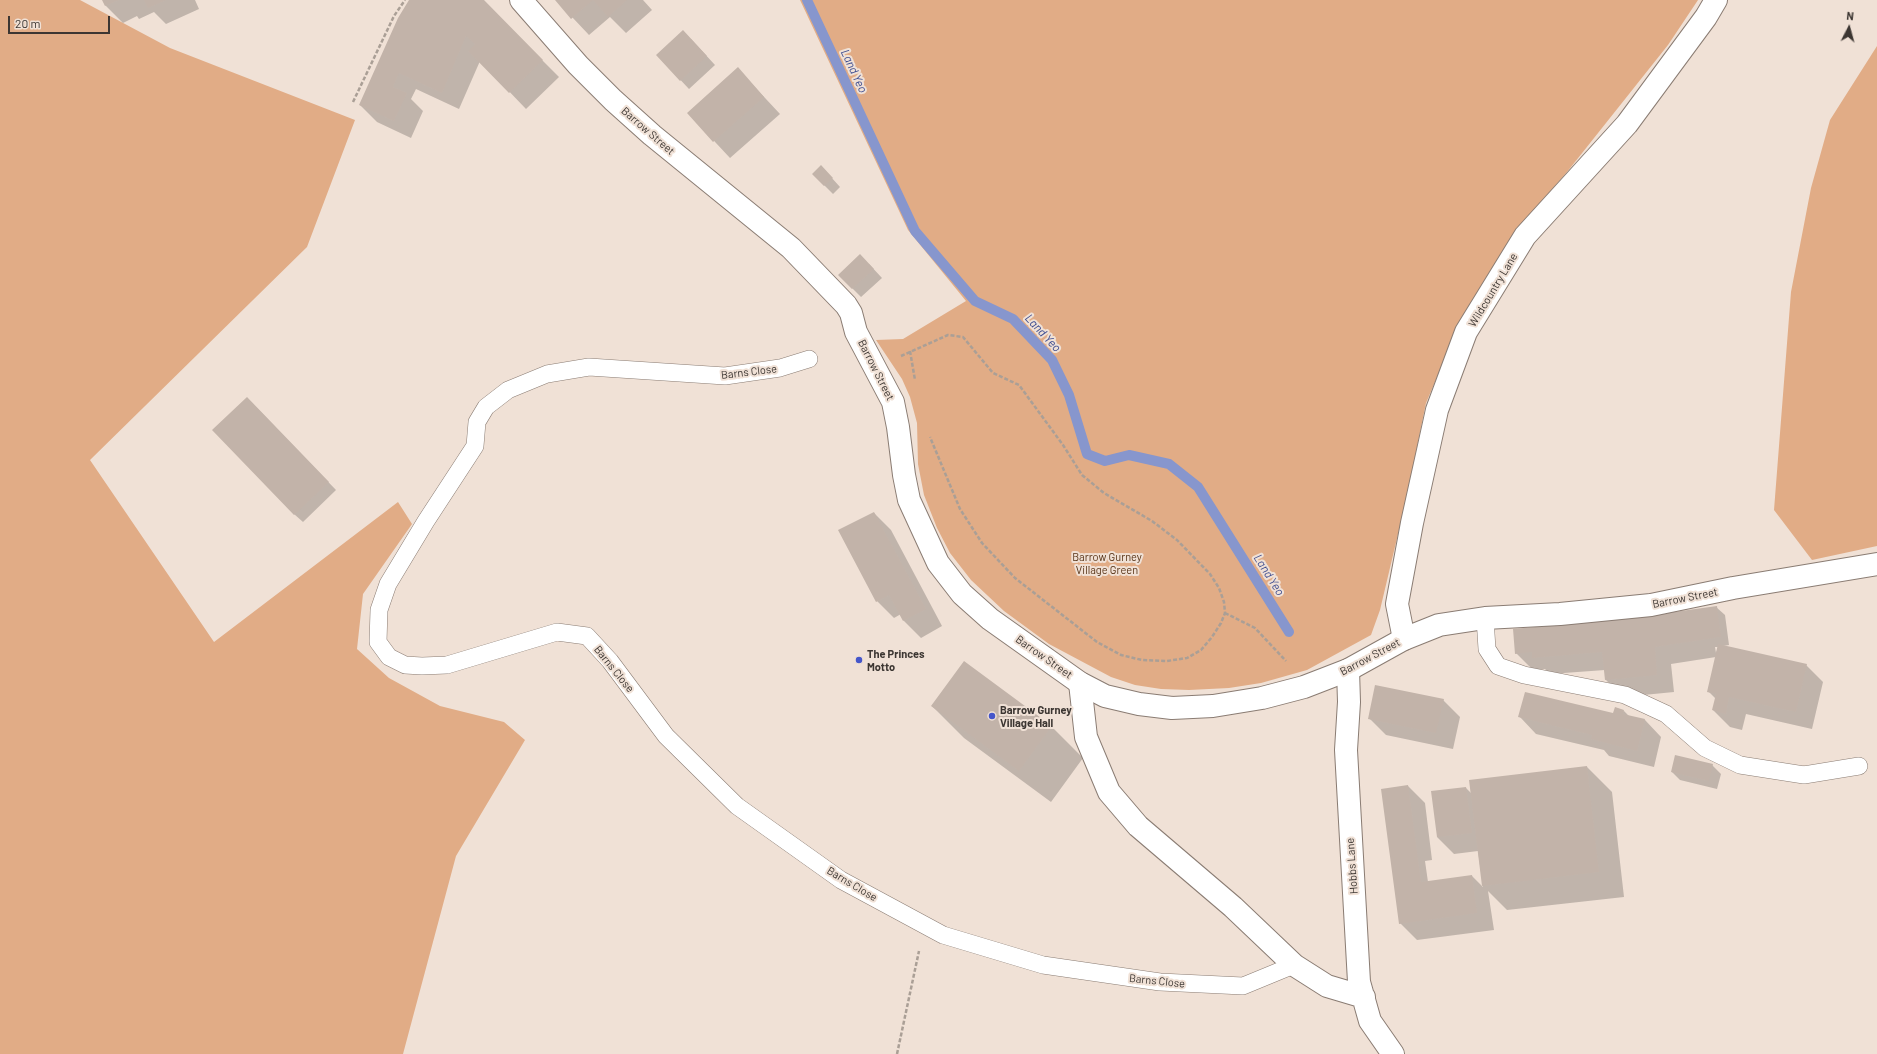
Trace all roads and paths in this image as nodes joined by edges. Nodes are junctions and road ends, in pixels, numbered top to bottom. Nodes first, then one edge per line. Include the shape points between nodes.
1 (405, 0) edge
2 (521, 0) edge
3 (1716, 0) edge
4 (353, 102) dead end
5 (910, 351) junction
6 (809, 359) dead end
7 (875, 368) junction
8 (917, 387) dead end
9 (928, 432) dead end
10 (1877, 564) edge
11 (1224, 613) junction
12 (1485, 618) junction
13 (1404, 639) junction
14 (1348, 670) junction
15 (1080, 683) junction
16 (1304, 687) junction
17 (1859, 766) dead end
18 (925, 925) junction
19 (1294, 965) junction
20 (1364, 997) junction
21 (897, 1054) edge
22 (1393, 1054) edge

1 - 4 path via 394,16
2 - 7 main road, Barrow Street via 578,65 613,100 791,248 818,274 851,313 856,332
3 - 13 main road, Wildcountry Lane via 1627,124 1525,236 1466,332 1437,410 1412,523 1397,604
5 - 7 path
5 - 8 path
5 - 11 path via 948,335 965,339 993,373 1018,385 1063,444 1082,475 1177,540 1210,574 1219,588 1224,602
6 - 18 lane, Barns Close via 780,368 725,376 589,367 547,374 508,390 486,407 477,422 475,446 388,584 379,610 378,642 389,657 405,664 446,666 557,632 587,636 610,661 666,736 737,806 841,880
7 - 15 main road, Barrow Street via 893,402 909,500 938,563 962,594 990,619
9 - 11 path via 960,509 982,543 1015,578 1097,642 1121,655 1142,660 1166,661 1187,658 1201,650 1212,637
10 - 12 main road, Barrow Street via 1733,588 1651,605
11 - 16 path via 1255,628 1297,672
12 - 13 main road, Barrow Street via 1439,625
12 - 17 lane via 1487,649 1498,666 1524,675 1624,695 1666,714 1704,748 1740,765 1804,775
13 - 14 main road, Barrow Street
14 - 16 main road, Barrow Street
14 - 20 main road, Hobbs Lane via 1346,750 1350,833 1359,982
15 - 16 main road, Barrow Street via 1105,696 1138,704 1172,708 1213,706 1262,698
15 - 19 main road via 1086,737 1109,792 1138,826 1233,907
18 - 19 lane, Barns Close via 943,935 1043,965 1160,982 1243,986
18 - 21 path
19 - 20 main road via 1327,986
20 - 22 main road, Hobbs Lane via 1370,1020

